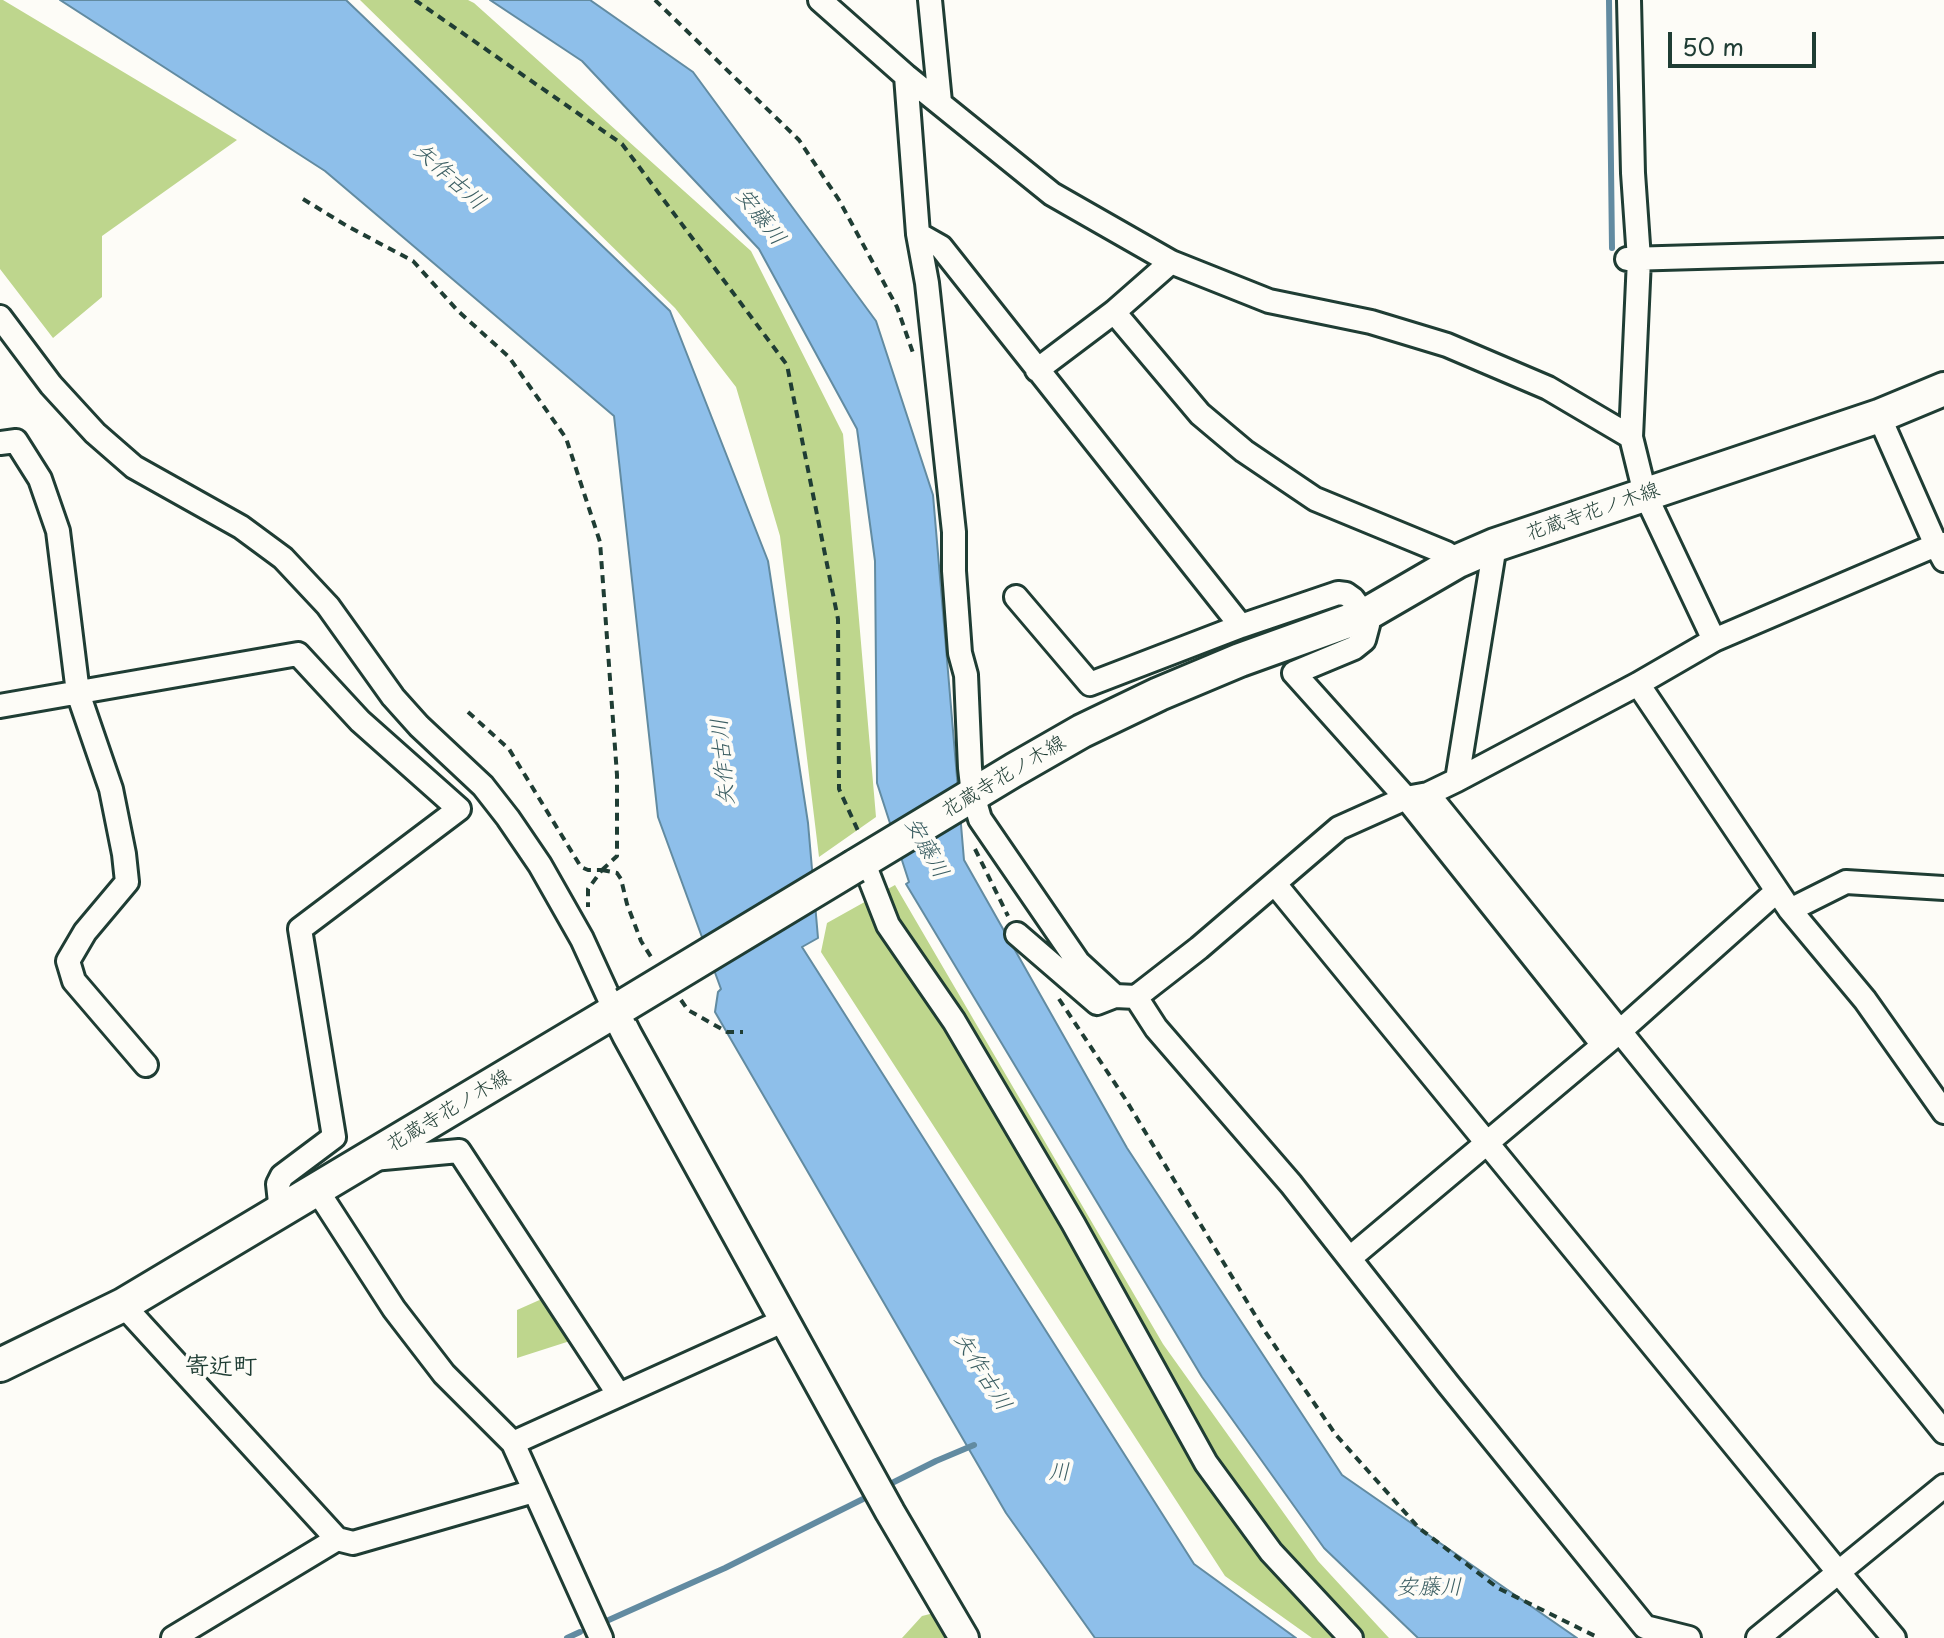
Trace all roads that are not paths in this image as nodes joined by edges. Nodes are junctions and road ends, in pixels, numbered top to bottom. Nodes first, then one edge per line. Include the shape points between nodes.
1 (820, 0) edge
2 (930, 0) edge
3 (1629, 0) edge
4 (906, 76) junction
5 (940, 102) junction
6 (918, 234) junction
7 (1944, 250) edge
8 (1633, 259) junction
9 (1171, 262) junction
10 (1114, 312) junction
11 (0, 317) edge
12 (1037, 370) junction
13 (1944, 389) edge
14 (1879, 416) junction
15 (1631, 437) junction
16 (0, 443) edge
17 (1645, 494) junction
18 (1495, 545) junction
19 (1941, 550) edge
20 (1458, 561) junction
21 (1016, 597) dead end
22 (1365, 615) junction
23 (1241, 626) junction
24 (1714, 640) junction
25 (1638, 684) junction
26 (78, 693) junction
27 (0, 706) edge
28 (1457, 780) junction
29 (1417, 796) junction
30 (968, 798) junction
31 (862, 862) junction
32 (1275, 884) junction
33 (1944, 888) edge
34 (1784, 900) junction
35 (1017, 934) road end
36 (1126, 996) junction
37 (620, 1008) junction
38 (1611, 1038) junction
39 (146, 1065) dead end
40 (1944, 1112) edge
41 (1487, 1144) junction
42 (368, 1160) junction
43 (317, 1190) junction
44 (281, 1212) junction
45 (1350, 1258) junction
46 (123, 1305) junction
47 (785, 1320) junction
48 (1, 1360) edge
49 (619, 1395) junction
50 (1944, 1432) edge
51 (513, 1443) junction
52 (1944, 1486) edge
53 (534, 1491) junction
54 (337, 1539) junction
55 (1839, 1573) junction
56 (173, 1638) edge
57 (601, 1638) edge
58 (964, 1638) edge
59 (1351, 1638) edge
60 (1689, 1638) edge
61 (1758, 1638) edge
62 (1894, 1638) edge

1 - 4 street
2 - 5 street
3 - 8 street
4 - 5 street
4 - 6 street
5 - 9 street via 1052,194
6 - 12 street via 941,247
6 - 30 street via 954,532 960,653 966,675
7 - 8 street
8 - 15 street
9 - 10 street
9 - 15 street via 1269,301 1371,322 1447,345 1548,388
10 - 12 street
10 - 20 street via 1200,414 1244,451 1315,499
11 - 37 street via 51,385 105,442 134,467 241,527 283,558 328,606 393,697 508,818
12 - 23 street
13 - 14 main road, 花蔵寺花ノ木線
14 - 17 main road, 花蔵寺花ノ木線
14 - 19 street
15 - 17 street
16 - 26 street via 16,441 40,479 58,531
17 - 18 main road, 花蔵寺花ノ木線
17 - 24 street
18 - 20 main road, 花蔵寺花ノ木線
18 - 28 street
19 - 24 street
20 - 22 main road, 花蔵寺花ノ木線
21 - 23 street via 1090,684
22 - 23 street via 1353,599 1338,593
22 - 29 street via 1364,640 1294,673
22 - 30 main road, 花蔵寺花ノ木線 via 1159,694 1082,731
24 - 25 street
25 - 28 street
25 - 34 street
26 - 27 street
26 - 39 street via 111,789 127,882 68,961 74,981
26 - 44 street via 298,654 360,721 459,809 300,929 334,1137 282,1176
28 - 29 street
29 - 32 street via 1339,828
29 - 38 street
30 - 31 main road, 花蔵寺花ノ木線
30 - 36 street via 1078,962
31 - 37 main road, 花蔵寺花ノ木線, bridge
31 - 59 street via 888,925 962,1034 1206,1463 1271,1552
32 - 36 street via 1199,948
32 - 41 street
33 - 34 street via 1846,882
34 - 38 street
34 - 40 street via 1865,1000
35 - 36 street via 1097,1003
36 - 45 street
37 - 42 main road, 花蔵寺花ノ木線
37 - 47 street via 627,1035
38 - 41 street
38 - 50 street
41 - 45 street
41 - 55 street
42 - 43 main road, 花蔵寺花ノ木線
42 - 49 street via 459,1151
43 - 44 main road, 花蔵寺花ノ木線
43 - 51 street via 394,1309 444,1374
44 - 46 main road, 花蔵寺花ノ木線
45 - 60 street via 1645,1627
46 - 48 main road, 花蔵寺花ノ木線
46 - 54 street
47 - 49 street
47 - 58 street
49 - 51 street
51 - 53 street
52 - 55 street
53 - 54 street via 353,1543
53 - 57 street
54 - 56 street
55 - 61 street
55 - 62 street

